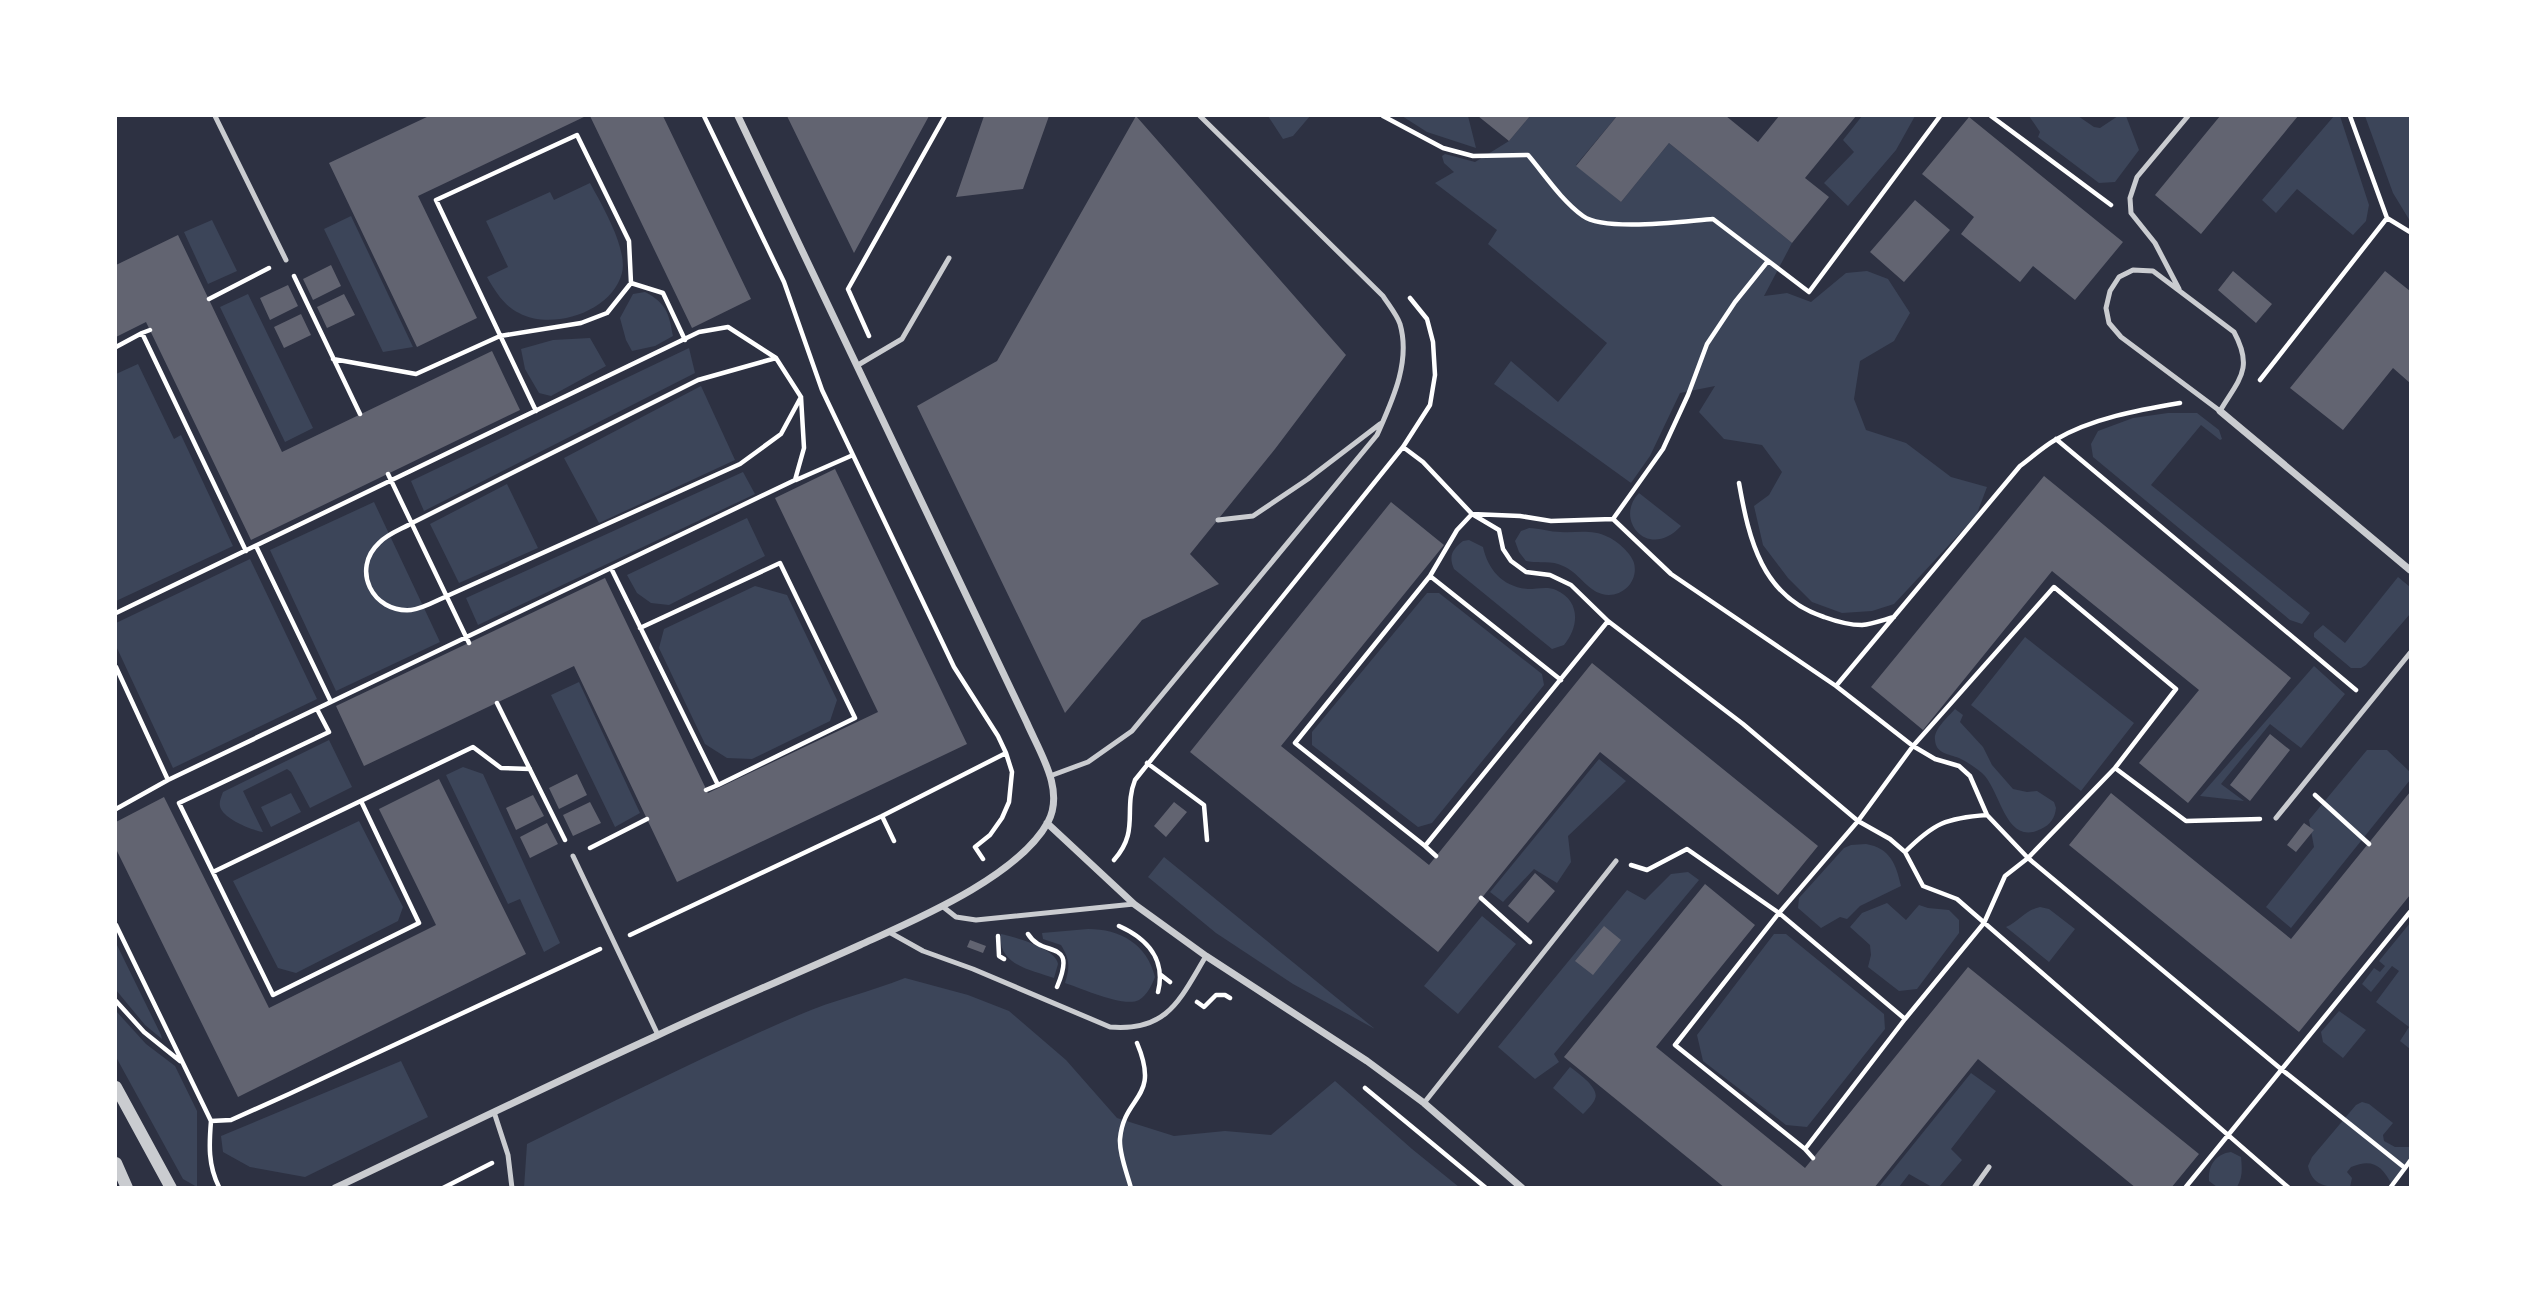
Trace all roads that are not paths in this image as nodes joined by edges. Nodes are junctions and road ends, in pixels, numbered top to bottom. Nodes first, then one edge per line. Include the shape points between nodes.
1 (215, 116) edge
2 (738, 116) edge
3 (1200, 116) edge
4 (2188, 116) edge
5 (948, 258) dead end
6 (286, 260) road end
7 (2180, 292) junction
8 (858, 365) junction
9 (2220, 411) junction
10 (1382, 422) junction
11 (1217, 520) dead end
12 (2410, 570) edge
13 (2410, 653) edge
14 (1050, 776) junction
15 (2276, 818) road end
16 (1047, 823) junction
17 (573, 856) road end
18 (1616, 860) road end
19 (1134, 904) junction
20 (942, 905) junction
21 (889, 932) junction
22 (1206, 956) junction
23 (658, 1035) junction
24 (116, 1087) edge
25 (1424, 1103) junction
26 (494, 1112) junction
27 (116, 1163) edge
28 (1989, 1167) dead end
29 (127, 1188) edge
30 (171, 1188) edge
31 (335, 1188) edge
32 (512, 1188) edge
33 (1522, 1188) edge
34 (1974, 1188) edge

1 - 6 lane
2 - 8 street
3 - 10 lane via 1383,296 1400,323 1403,360
4 - 7 lane via 2137,177 2130,198 2131,212 2155,243
5 - 8 lane via 902,339
7 - 9 lane via 2234,332 2242,347 2244,371
7 - 9 lane via 2153,271 2133,270 2119,277 2110,291 2109,323 2121,337
8 - 14 street
9 - 12 street
10 - 11 lane via 1253,516
10 - 14 lane via 1377,435 1132,731 1088,762
13 - 15 lane
14 - 16 street via 1055,806
16 - 19 street
16 - 20 street via 1029,848 994,876
17 - 23 lane
18 - 25 lane
19 - 20 lane via 976,920 956,917
19 - 22 street
20 - 21 street
21 - 22 lane via 923,951 1110,1027 1132,1029 1170,1011
21 - 23 street
22 - 25 street via 1367,1060
23 - 26 street
24 - 30 street
25 - 33 street
26 - 31 street
26 - 32 lane via 508,1155
27 - 29 street
28 - 34 lane

